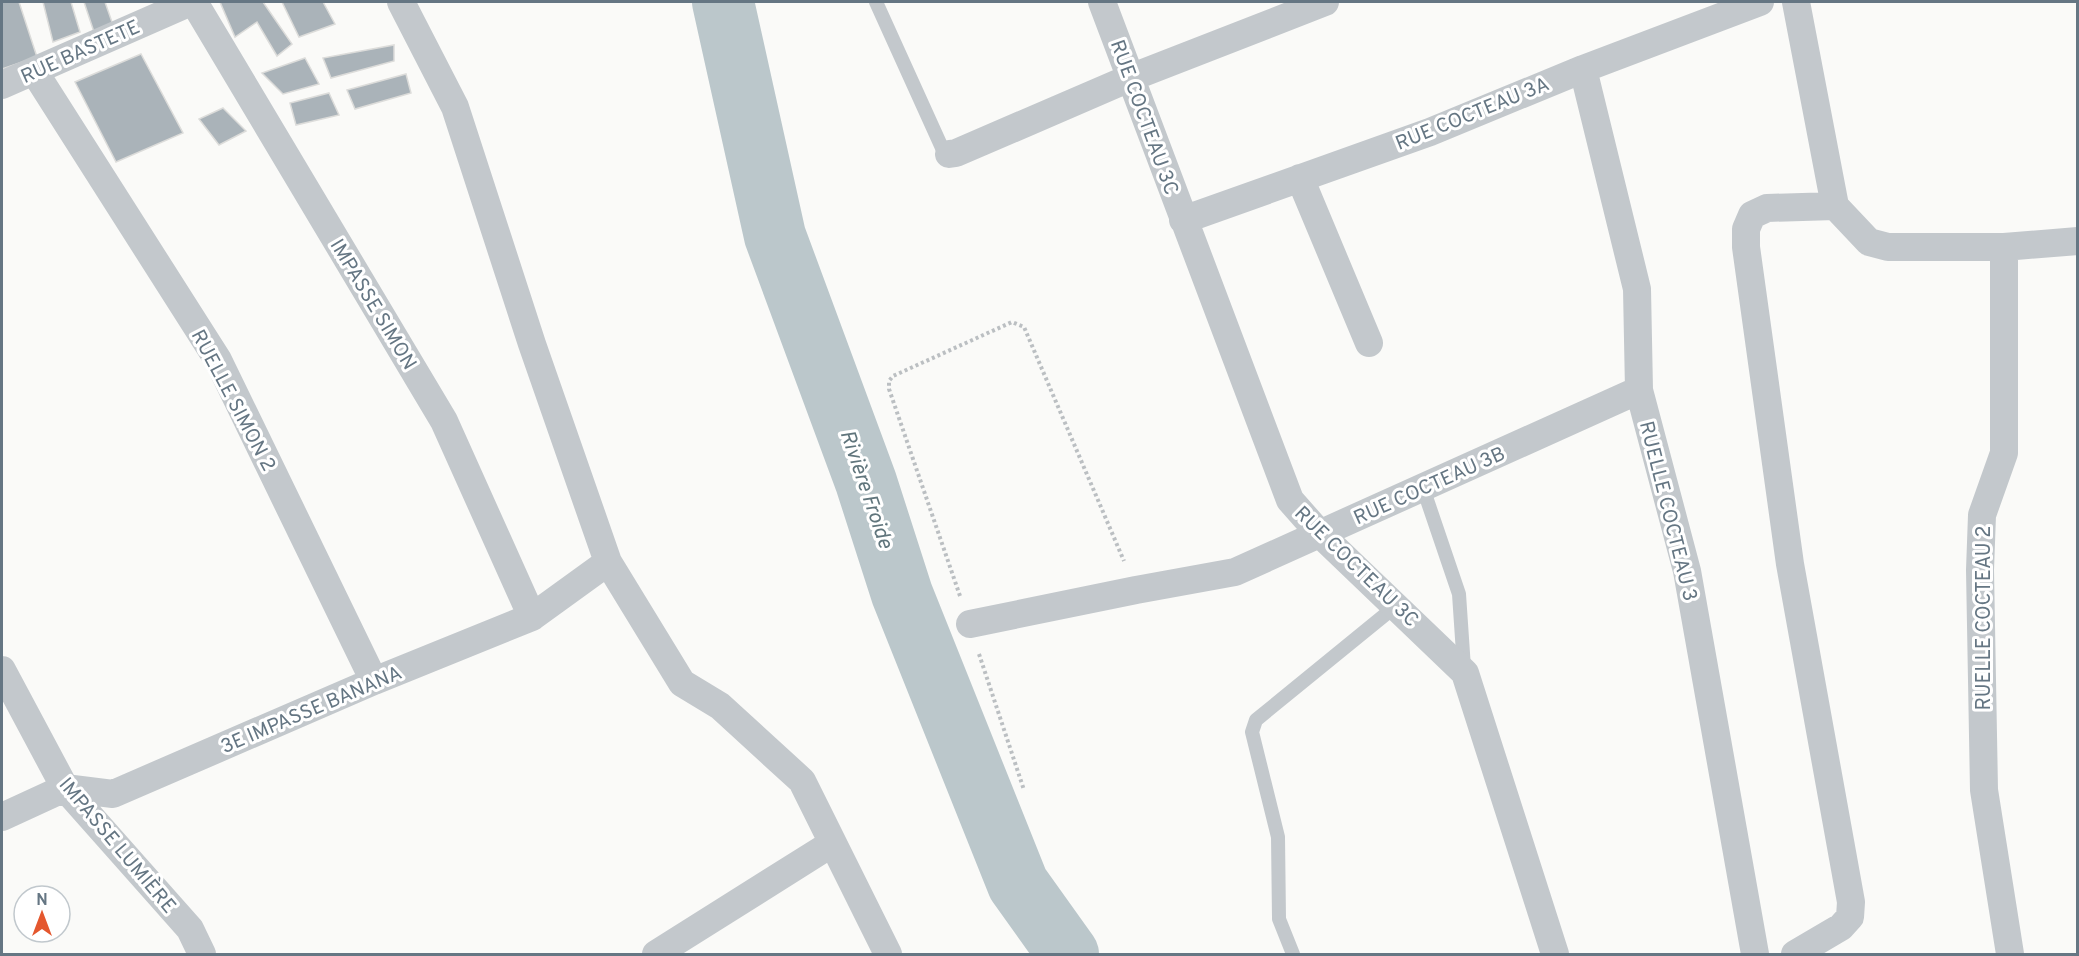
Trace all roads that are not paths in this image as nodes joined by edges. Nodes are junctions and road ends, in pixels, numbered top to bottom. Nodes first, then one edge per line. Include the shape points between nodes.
1 (193, 2) edge
2 (401, 2) edge
3 (876, 2) edge
4 (1102, 2) edge
5 (1325, 2) edge
6 (1760, 2) edge
7 (1796, 2) edge
8 (1583, 69) junction
9 (34, 71) junction
10 (1130, 78) junction
11 (2, 85) edge
12 (949, 154) joint
13 (1300, 178) junction
14 (1835, 206) junction
15 (1183, 220) junction
16 (2078, 241) edge
17 (2004, 247) junction
18 (1369, 343) dead end
19 (1639, 390) junction
20 (1423, 488) junction
21 (1320, 534) junction
22 (608, 562) junction
23 (1397, 605) junction
24 (532, 617) junction
25 (970, 624) road end
26 (2, 670) edge
27 (1465, 673) junction
28 (374, 681) junction
29 (65, 788) junction
30 (2, 817) edge
31 (831, 844) junction
32 (202, 954) edge
33 (656, 954) edge
34 (888, 954) edge
35 (1293, 954) edge
36 (1556, 954) edge
37 (1755, 954) edge
38 (1795, 954) edge
39 (2010, 954) edge

1 - 9 street, RUE BASTETE
1 - 24 street, IMPASSE SIMON via 444,421
2 - 22 street via 455,107
3 - 12 lane via 943,150
4 - 10 street, RUE COCTEAU 3C
5 - 10 street
6 - 8 street, RUE COCTEAU 3A
7 - 14 street
8 - 13 street, RUE COCTEAU 3A via 1430,132
8 - 19 street, RUELLE COCTEAU 3 via 1637,290
9 - 11 street, RUE BASTETE
9 - 28 street, RUELLE SIMON 2 via 218,360
10 - 12 street
10 - 15 street, RUE COCTEAU 3C
13 - 15 street, RUE COCTEAU 3A
13 - 18 street
14 - 17 street via 1869,242 1888,247
14 - 38 street via 1767,208 1752,215 1746,229 1790,564 1851,902 1850,917 1841,927
15 - 21 street, RUE COCTEAU 3C via 1290,500
16 - 17 street
17 - 39 street, RUELLE COCTEAU 2 via 2004,453 1982,515 1980,570 1984,790
19 - 20 street, RUE COCTEAU 3B
19 - 37 street, RUELLE COCTEAU 3 via 1687,571
20 - 21 street, RUE COCTEAU 3B
20 - 27 lane via 1459,594
21 - 23 street, RUE COCTEAU 3C
21 - 25 street, RUE COCTEAU 3B via 1235,572
22 - 24 street, 3E IMPASSE BANANA
22 - 31 street via 682,682 720,706 802,781
23 - 27 street, RUE COCTEAU 3C
23 - 35 lane via 1256,720 1251,732 1278,837 1279,919
24 - 28 street, 3E IMPASSE BANANA
26 - 29 street, IMPASSE LUMIÈRE
27 - 36 street, RUE COCTEAU 3C
28 - 29 street, 3E IMPASSE BANANA via 113,794
29 - 30 street
29 - 32 street, IMPASSE LUMIÈRE via 190,929
31 - 33 street
31 - 34 street

